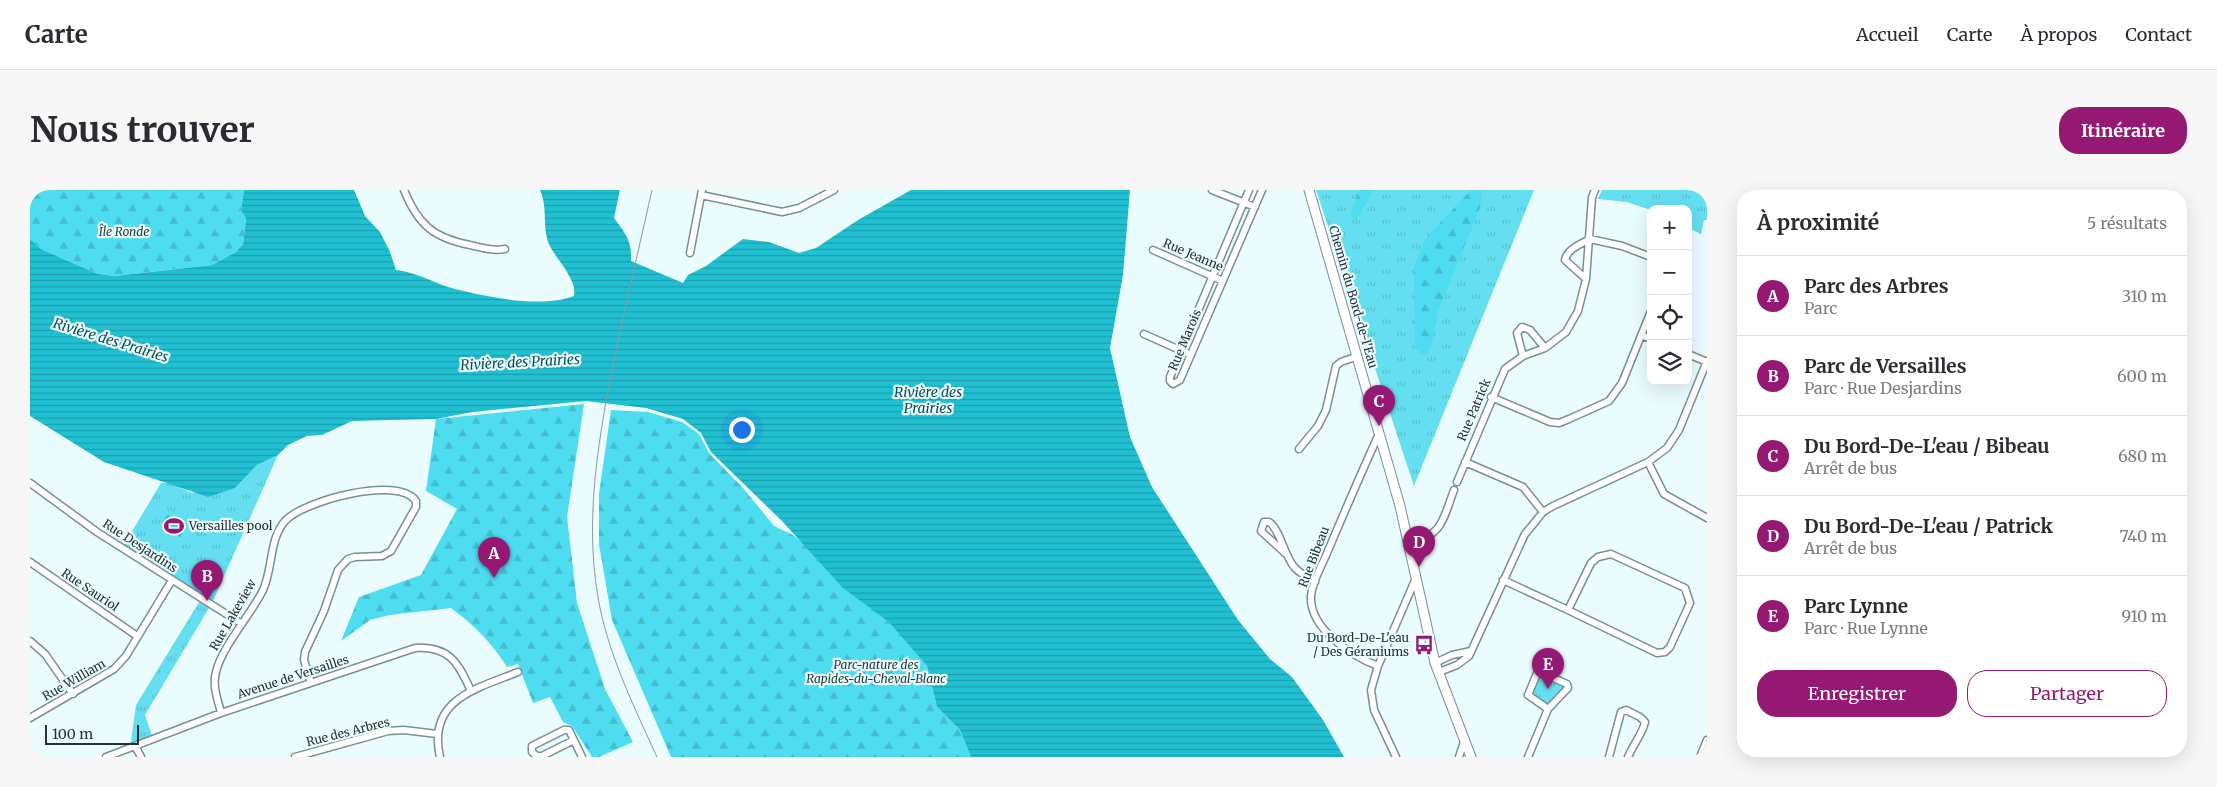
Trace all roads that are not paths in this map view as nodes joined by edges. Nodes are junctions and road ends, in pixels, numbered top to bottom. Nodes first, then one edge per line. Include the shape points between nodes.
1 (404, 190) edge
2 (834, 190) edge
3 (1212, 190) edge
4 (1249, 190) edge
5 (1262, 190) edge
6 (1308, 190) edge
7 (1595, 190) edge
8 (701, 192) edge
9 (1244, 202) junction
10 (1255, 207) junction
11 (1590, 239) junction
12 (505, 249) dead end
13 (1153, 250) dead end
14 (690, 253) dead end
15 (1647, 255) edge
16 (1213, 276) junction
17 (1586, 279) junction
18 (1223, 280) junction
19 (1647, 321) edge
20 (1144, 334) dead end
21 (1641, 335) junction
22 (1647, 337) edge
23 (1545, 348) junction
24 (1181, 350) junction
25 (1191, 355) junction
26 (1358, 356) junction
27 (1523, 356) junction
28 (1692, 356) edge
29 (1707, 362) edge
30 (1492, 397) junction
31 (1379, 433) junction
32 (1299, 449) dead end
33 (1465, 462) junction
34 (1648, 462) junction
35 (1457, 482) dead end
36 (30, 483) edge
37 (1454, 490) dead end
38 (1543, 512) junction
39 (1707, 518) edge
40 (1409, 543) junction
41 (1285, 552) junction
42 (30, 562) edge
43 (1416, 577) junction
44 (172, 580) junction
45 (1503, 580) junction
46 (1315, 582) junction
47 (1568, 610) junction
48 (242, 624) junction
49 (137, 636) junction
50 (30, 641) edge
51 (1471, 651) junction
52 (1435, 663) junction
53 (1378, 666) junction
54 (518, 672) dead end
55 (1439, 672) junction
56 (311, 683) junction
57 (471, 691) junction
58 (73, 694) junction
59 (1548, 708) junction
60 (221, 713) junction
61 (30, 718) edge
62 (437, 734) junction
63 (574, 740) junction
64 (1707, 740) edge
65 (1464, 742) junction
66 (134, 746) junction
67 (30, 754) edge
68 (32, 757) edge
69 (106, 757) edge
70 (140, 757) edge
71 (295, 757) edge
72 (440, 757) edge
73 (582, 757) edge
74 (1396, 757) edge
75 (1459, 757) edge
76 (1471, 757) edge
77 (1528, 757) edge
78 (1609, 757) edge
79 (1628, 757) edge
80 (1700, 757) edge

1 - 12 street via 432,232 448,241 494,250
2 - 8 street via 791,211 782,212
3 - 9 street
4 - 9 street, Rue Marois
5 - 10 street, Rue Marois
6 - 26 street, Chemin du Bord-de-l'Eau
7 - 11 street, Rue Patrick
8 - 14 street
9 - 10 street
9 - 16 street, Rue Marois
10 - 18 street, Rue Marois
11 - 15 street
11 - 17 street, Rue Patrick
11 - 17 street via 1566,254 1565,260
13 - 16 street, Rue Jeanne
16 - 18 street, Rue Jeanne
16 - 24 street, Rue Marois
17 - 23 street, Rue Patrick via 1578,310 1566,332
18 - 25 street, Rue Marois
19 - 21 street
20 - 24 street
21 - 22 street
21 - 30 street via 1616,393 1609,401 1569,419 1550,422
23 - 27 street, Rue Patrick
23 - 27 street via 1530,330 1522,327 1517,333
24 - 25 street
24 - 25 street, Rue Marois via 1170,377 1173,384 1180,380
26 - 31 street, Chemin du Bord-de-l'Eau
26 - 32 street via 1336,366 1326,410 1318,426
27 - 30 street, Rue Patrick via 1505,369
28 - 29 street
29 - 34 street via 1673,441
30 - 33 street, Rue Patrick
31 - 40 street, Chemin du Bord-de-l'Eau
31 - 46 street, Rue Bibeau
33 - 35 street, Rue Patrick
33 - 38 street via 1523,487
34 - 38 street
34 - 39 street via 1664,494
36 - 44 street, Rue Desjardins via 97,532
37 - 40 street via 1438,531
38 - 45 street via 1525,534
40 - 43 street, Chemin du Bord-de-l'Eau
41 - 41 street via 1274,525 1264,522 1260,531
41 - 46 street via 1295,568
42 - 49 street, Rue Sauriol
43 - 52 street, Chemin du Bord-de-l'Eau
43 - 53 street
44 - 48 street, Rue Desjardins
44 - 49 street, Rue William
45 - 47 street
45 - 51 street
46 - 53 street, Rue Bibeau via 1311,596 1316,615 1330,636 1348,653
47 - 47 street via 1657,653 1670,647 1690,604 1686,588 1610,554 1591,563
48 - 56 street, Rue Lakeview via 263,589 281,527 292,515 350,493 397,492 412,495 416,501 412,515 391,551 382,556 355,557 338,570 305,652 304,660
48 - 60 street, Rue Lakeview via 215,673 215,691
49 - 58 street, Rue William via 114,669
50 - 58 street via 45,654
51 - 52 street
51 - 55 street via 1457,665
52 - 55 street, Chemin du Bord-de-l'Eau
53 - 74 street via 1371,690 1374,710
54 - 57 street
55 - 65 street, Chemin du Bord-de-l'Eau
56 - 57 street, Avenue de Versailles via 415,648 432,647 453,660
56 - 60 street, Avenue de Versailles
57 - 62 street via 447,709
58 - 61 street, Rue William
59 - 59 street via 1568,688 1538,671 1528,695
59 - 77 street
60 - 66 street, Avenue de Versailles
62 - 71 street, Rue des Arbres via 388,731
62 - 72 street
63 - 63 street via 570,730 564,730 532,746 532,752 542,756
63 - 73 street
64 - 80 street
65 - 75 street
65 - 76 street, Chemin du Bord-de-l'Eau
66 - 69 street, Avenue de Versailles
66 - 70 street
67 - 68 street
78 - 79 street via 1621,712 1626,710 1645,722 1644,731 1635,740

